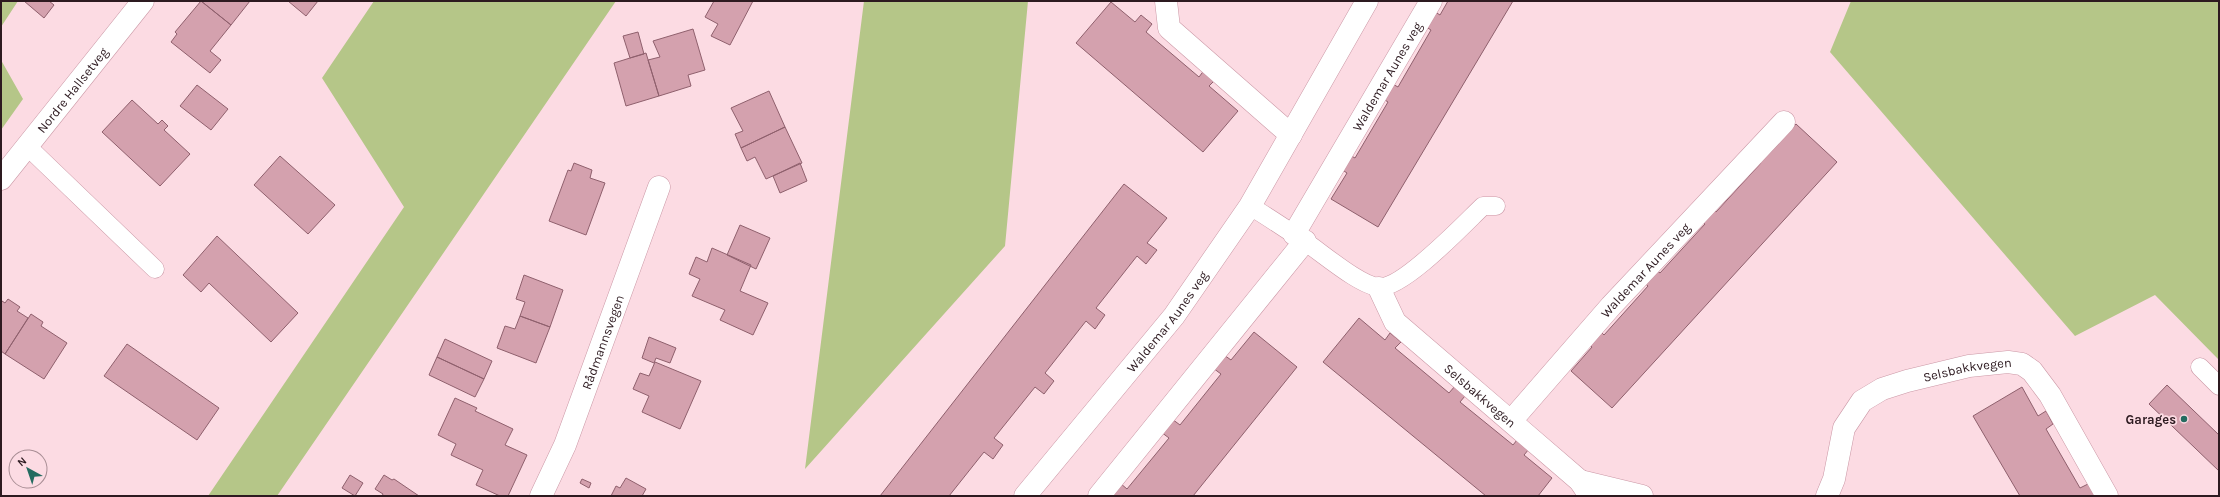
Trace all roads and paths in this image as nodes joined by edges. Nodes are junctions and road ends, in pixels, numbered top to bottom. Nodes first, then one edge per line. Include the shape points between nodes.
1 (142, 1) edge
2 (1166, 1) edge
3 (1367, 1) edge
4 (1431, 1) edge
5 (1784, 122) dead end
6 (1291, 135) junction
7 (28, 147) junction
8 (1, 179) edge
9 (659, 187) dead end
10 (1250, 206) junction
11 (1496, 206) dead end
12 (1299, 238) junction
13 (155, 269) dead end
14 (1379, 288) junction
15 (2200, 367) dead end
16 (2219, 386) edge
17 (1511, 421) junction
18 (1585, 488) edge
19 (542, 496) edge
20 (1025, 496) edge
21 (1099, 496) edge
22 (1642, 496) edge
23 (1827, 496) edge
24 (2108, 496) edge

1 - 7 street, Nordre Hallsetveg
2 - 6 street via 1169,28
3 - 6 street, Waldemar Aunes veg
4 - 12 street, Waldemar Aunes veg
5 - 17 street, Waldemar Aunes veg via 1611,306
6 - 10 street, Waldemar Aunes veg
7 - 8 street, Nordre Hallsetveg
7 - 13 lane
9 - 19 street, Rådmannsvegen via 565,445
10 - 12 lane
10 - 20 street, Waldemar Aunes veg via 1174,316
11 - 14 lane via 1483,206 1426,260 1395,284
12 - 14 lane via 1364,283
12 - 21 street, Waldemar Aunes veg
14 - 17 street, Selsbakkvegen via 1395,322
15 - 16 lane
17 - 18 street, Selsbakkvegen
18 - 22 street
23 - 24 street, Selsbakkvegen via 1834,479 1844,428 1862,401 1882,389 1907,381 1969,366 2008,362 2022,364 2032,371 2050,395

